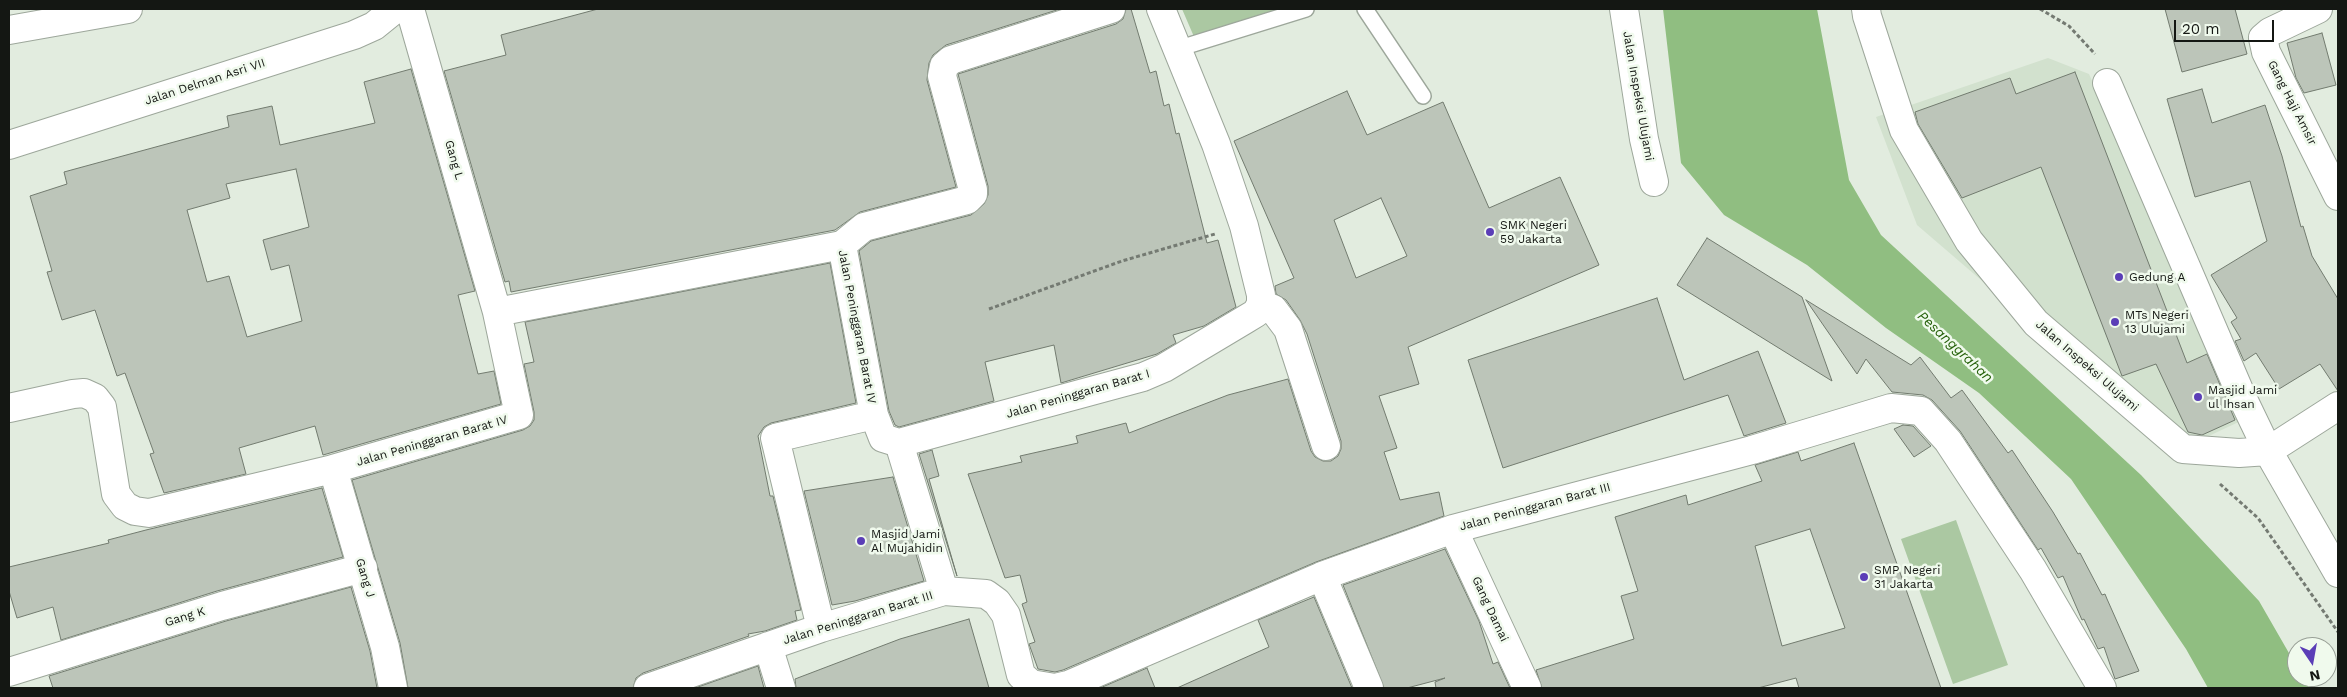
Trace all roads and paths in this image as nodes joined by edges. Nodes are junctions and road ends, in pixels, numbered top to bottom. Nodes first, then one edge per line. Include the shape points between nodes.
1 (128, 9) edge
2 (395, 9) edge
3 (410, 9) edge
4 (1111, 9) edge
5 (1161, 9) edge
6 (1306, 9) edge
7 (1365, 9) edge
8 (1624, 9) edge
9 (1866, 9) edge
10 (2040, 9) edge
11 (2318, 9) edge
12 (9, 30) edge
13 (1178, 49) junction
14 (2107, 82) joint
15 (1423, 96) dead end
16 (9, 145) edge
17 (1654, 182) dead end
18 (2338, 196) edge
19 (1244, 226) junction
20 (842, 245) junction
21 (1260, 304) junction
22 (989, 309) dead end
23 (497, 312) junction
24 (2338, 406) edge
25 (9, 408) edge
26 (874, 415) junction
27 (899, 443) junction
28 (1326, 446) dead end
29 (2268, 450) junction
30 (334, 469) junction
31 (2217, 481) dead end
32 (1453, 529) junction
33 (363, 568) junction
34 (2338, 574) edge
35 (1322, 576) junction
36 (944, 591) junction
37 (820, 628) junction
38 (2338, 632) edge
39 (768, 646) junction
40 (9, 672) edge
41 (393, 688) edge
42 (648, 688) edge
43 (782, 688) edge
44 (1369, 688) edge
45 (1527, 688) edge
46 (2102, 688) edge

1 - 12 street
2 - 16 street, Jalan Delman Asri VII via 374,26 354,35
3 - 23 street, Gang L
4 - 20 street via 951,60 944,66 942,76 974,190 972,194 967,200 864,227
5 - 13 street
6 - 13 lane
7 - 15 lane
8 - 17 street, Jalan Inspeksi Ulujami
9 - 29 street, Jalan Inspeksi Ulujami via 1904,130 1969,241 2036,323 2183,449 2239,453
10 - 14 path via 2069,26 2095,54
11 - 18 street, Gang Haji Amsir via 2263,38 2266,52
13 - 19 street
14 - 29 street via 2242,397
19 - 21 street via 1261,295
19 - 22 path via 1122,261
20 - 23 street, Jalan Peninggaran Barat IV
20 - 26 street, Jalan Peninggaran Barat IV
21 - 27 street, Jalan Peninggaran Barat I via 1256,313 1164,368 1143,377
21 - 28 street via 1273,309 1288,329
23 - 30 street, Jalan Peninggaran Barat IV via 519,416
24 - 29 street
25 - 30 street, Jalan Peninggaran Barat IV via 73,394 84,393 95,398 102,407 116,494 125,506 135,511 149,513
26 - 27 street, Jalan Peninggaran Barat IV via 883,438
26 - 37 street via 775,438
27 - 36 street
29 - 34 street
30 - 33 street, Gang J
31 - 38 path via 2258,518
32 - 35 street, Jalan Peninggaran Barat III
32 - 45 street, Gang Damai
32 - 46 street, Jalan Peninggaran Barat III via 1752,450 1891,408 1921,411 1948,441 2033,570
33 - 40 street, Gang K via 222,606
33 - 41 street, Gang J
35 - 36 street, Jalan Peninggaran Barat III via 1055,688 1031,684 1020,675 1006,615 997,602 986,594
35 - 44 street
36 - 37 street, Jalan Peninggaran Barat III
37 - 39 street, Jalan Peninggaran Barat III
39 - 42 street, Jalan Peninggaran Barat III
39 - 43 street

